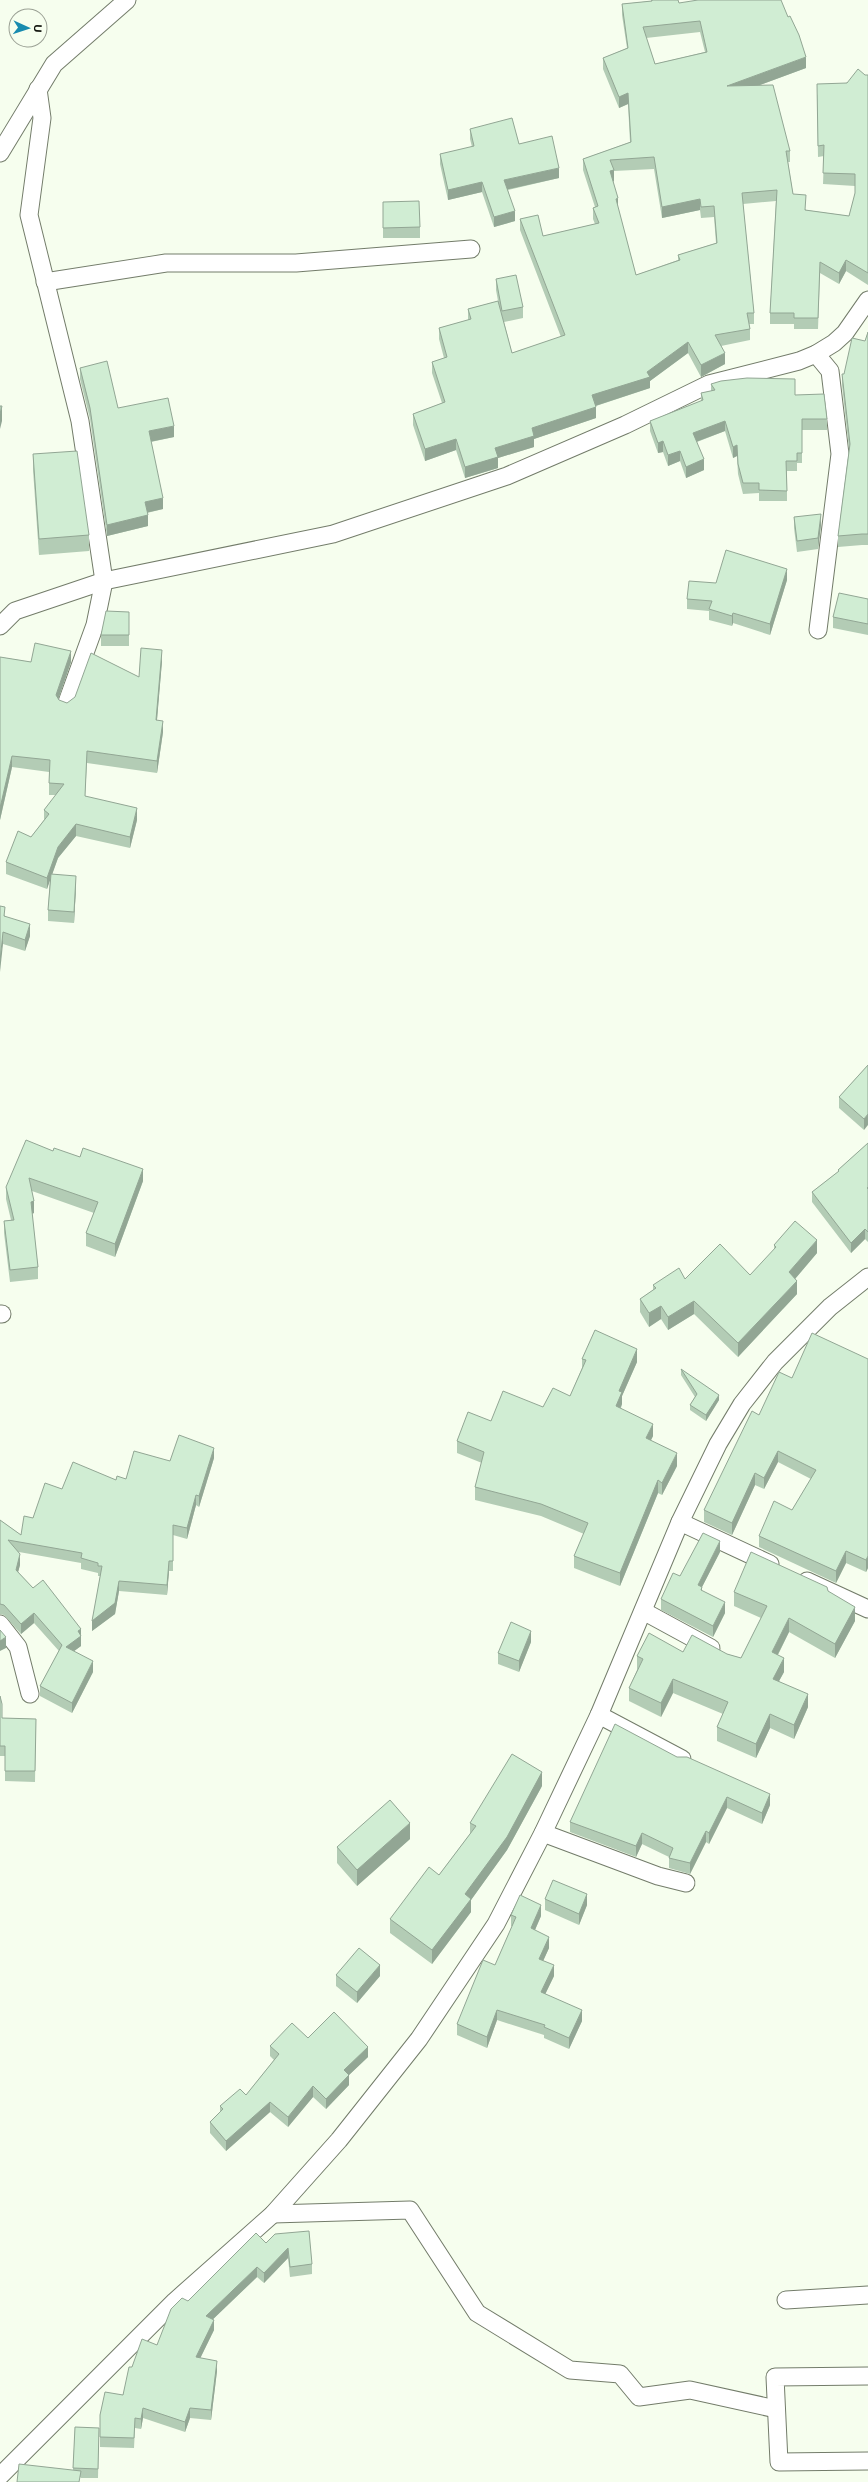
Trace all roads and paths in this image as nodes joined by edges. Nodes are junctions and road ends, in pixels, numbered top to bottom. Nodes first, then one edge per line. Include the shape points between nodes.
1 (127, 0) edge
2 (38, 89) junction
3 (0, 153) edge
4 (471, 249) dead end
5 (45, 282) junction
6 (868, 300) edge
7 (816, 354) junction
8 (104, 580) junction
9 (0, 626) edge
10 (818, 630) dead end
11 (66, 705) edge
12 (868, 1277) edge
13 (680, 1522) junction
14 (868, 1609) edge
15 (643, 1611) junction
16 (0, 1624) edge
17 (725, 1655) edge
18 (30, 1694) dead end
19 (599, 1715) junction
20 (682, 1759) edge
21 (543, 1833) junction
22 (686, 1884) dead end
23 (273, 2214) junction
24 (868, 2295) edge
25 (786, 2300) dead end
26 (868, 2376) edge
27 (776, 2409) junction
28 (868, 2461) edge
29 (0, 2476) edge

1 - 2 street via 54,64
2 - 3 street
2 - 5 street via 42,118 29,215
4 - 5 street via 296,263 166,263
5 - 8 street via 80,422
6 - 7 street via 845,333
7 - 8 street via 799,361 709,384 625,425 507,476 332,534
7 - 10 street via 830,371 840,454
8 - 9 street via 15,611
8 - 11 street via 95,625
12 - 13 street via 830,1307 761,1379 718,1444
13 - 14 street
13 - 15 street
15 - 17 street
15 - 19 street
16 - 18 street via 18,1647
19 - 20 street
19 - 21 street
21 - 22 street
21 - 23 street via 496,1924 419,2039 339,2140
23 - 27 street via 410,2210 477,2313 570,2370 620,2374 639,2396 690,2390
23 - 29 street via 175,2301
24 - 25 street
26 - 27 street via 775,2378
27 - 28 street via 778,2462

